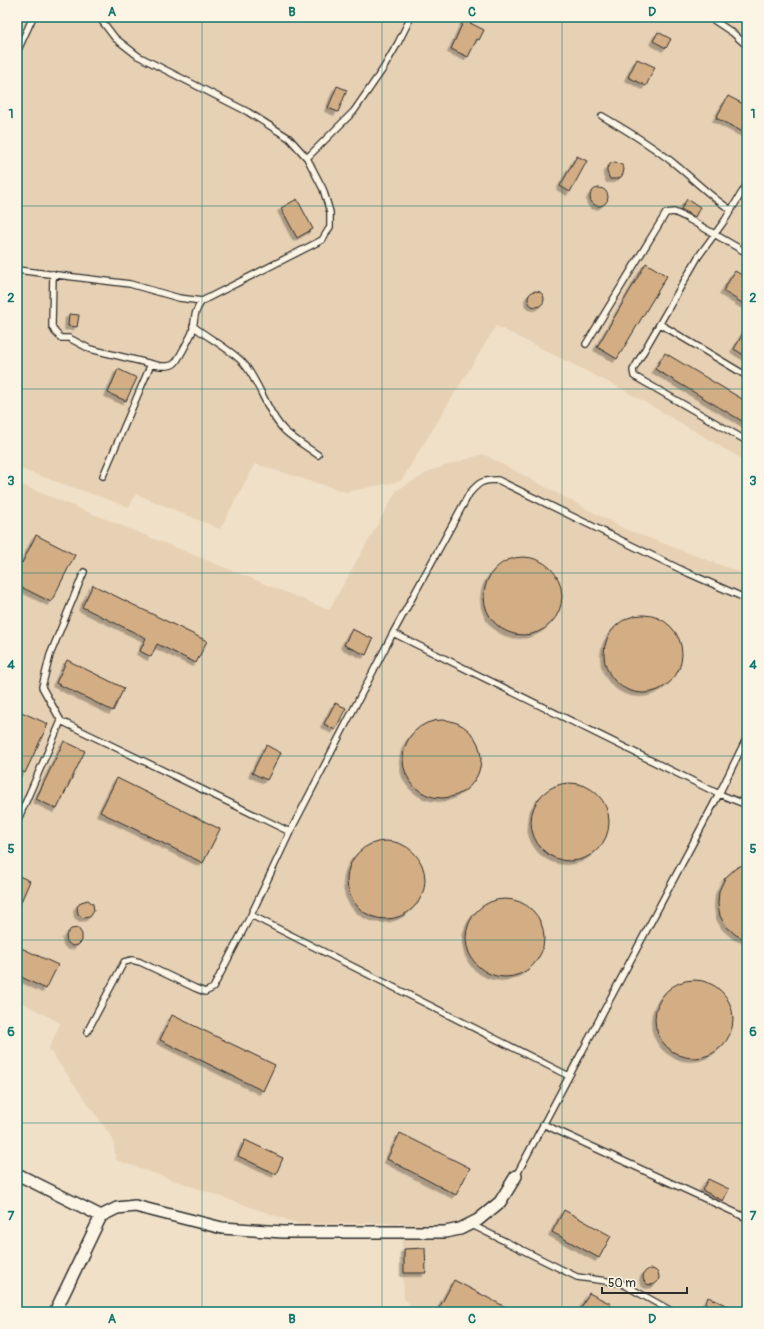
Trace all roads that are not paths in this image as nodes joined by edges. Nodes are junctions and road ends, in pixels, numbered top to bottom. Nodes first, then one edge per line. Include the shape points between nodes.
1 (33, 17) edge
2 (99, 17) edge
3 (411, 17) edge
4 (709, 17) edge
5 (747, 46) edge
6 (17, 52) edge
7 (602, 116) dead end
8 (307, 158) junction
9 (747, 184) edge
10 (731, 210) junction
11 (715, 234) junction
12 (747, 253) edge
13 (17, 270) edge
14 (53, 274) junction
15 (202, 300) junction
16 (660, 324) junction
17 (193, 326) junction
18 (586, 344) dead end
19 (150, 364) junction
20 (747, 376) edge
21 (747, 441) edge
22 (318, 455) dead end
23 (103, 476) dead end
24 (84, 572) dead end
25 (747, 599) edge
26 (393, 633) junction
27 (61, 721) junction
28 (747, 737) edge
29 (719, 794) junction
30 (747, 805) edge
31 (17, 822) edge
32 (290, 832) junction
33 (251, 916) junction
34 (87, 1032) dead end
35 (569, 1076) junction
36 (543, 1124) junction
37 (17, 1174) edge
38 (516, 1176) joint
39 (101, 1216) junction
40 (747, 1218) edge
41 (470, 1224) junction
42 (55, 1312) edge
43 (673, 1312) edge

1 - 6 lane
2 - 8 lane via 115,38 138,56 248,112 289,138
3 - 8 lane via 383,70 354,110
4 - 5 lane
7 - 10 lane via 650,145
8 - 15 lane via 323,190 330,212 330,226 322,240
9 - 10 lane
10 - 11 lane
11 - 12 lane
11 - 16 lane via 698,257
11 - 18 lane via 674,212 666,213
13 - 14 lane
14 - 15 lane via 130,284 179,298
14 - 19 lane via 52,326 61,338 69,338 90,349
15 - 17 lane via 197,308
16 - 20 lane
16 - 21 lane via 633,370 634,376
17 - 19 lane via 174,363 167,366
17 - 22 lane via 244,364 276,419 296,440
19 - 23 lane
24 - 27 lane via 50,655 42,688
25 - 26 lane via 498,480 485,480 477,484 470,494
26 - 29 lane
26 - 32 lane
27 - 31 lane
27 - 32 lane
28 - 29 lane
29 - 30 lane
29 - 35 lane
32 - 33 lane
33 - 34 lane via 213,988 205,992 140,962 124,962
33 - 35 lane
35 - 36 lane
36 - 38 lane
36 - 40 lane
37 - 39 street
38 - 41 street via 500,1202
39 - 41 street via 118,1208 135,1206 222,1228 283,1232 445,1232
39 - 42 street
41 - 43 lane via 577,1277 621,1283

